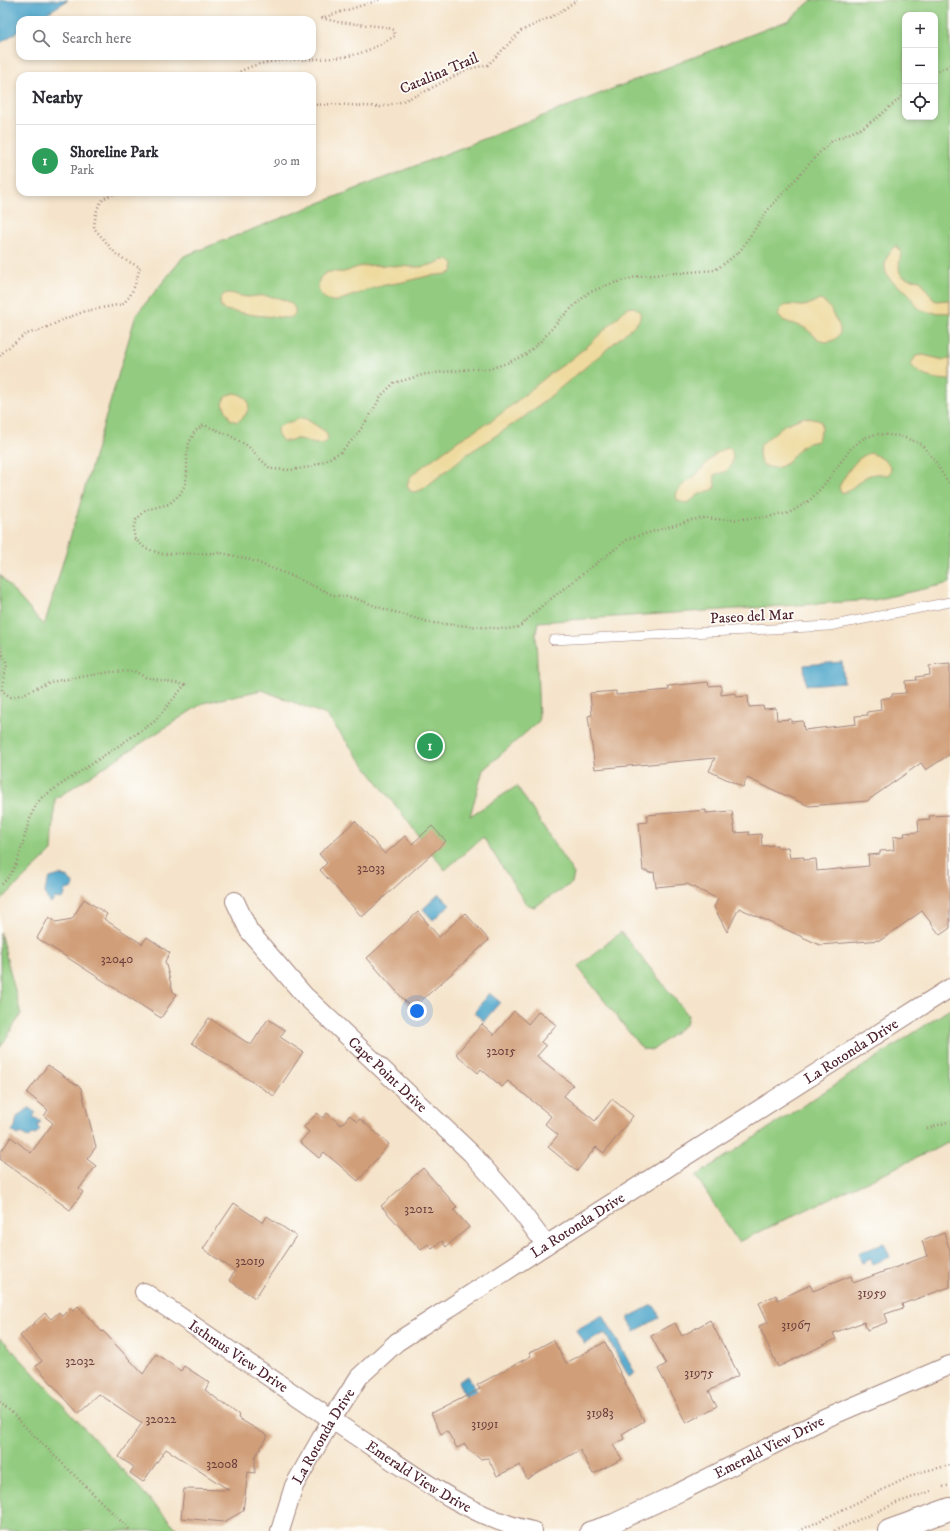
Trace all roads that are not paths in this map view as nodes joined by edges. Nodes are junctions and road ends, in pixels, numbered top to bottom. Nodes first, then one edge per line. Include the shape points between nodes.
1 (950, 602) edge
2 (552, 640) dead end
3 (235, 902) dead end
4 (950, 988) edge
5 (546, 1245) junction
6 (144, 1292) dead end
7 (950, 1365) edge
8 (332, 1420) junction
9 (950, 1509) edge
10 (280, 1531) edge
11 (533, 1531) edge
12 (589, 1531) edge
13 (889, 1531) edge

1 - 2 lane, Paseo del Mar via 829,626
3 - 5 street, Cape Point Drive via 249,931 304,995 471,1153 513,1201
4 - 5 street, La Rotonda Drive
5 - 8 street, La Rotonda Drive via 397,1342 360,1377
6 - 8 street, Isthmus View Drive
7 - 12 street, Emerald View Drive via 824,1419 675,1494 614,1523
8 - 10 street, La Rotonda Drive via 294,1486
8 - 11 street, Emerald View Drive via 456,1500 516,1528
9 - 13 main road

